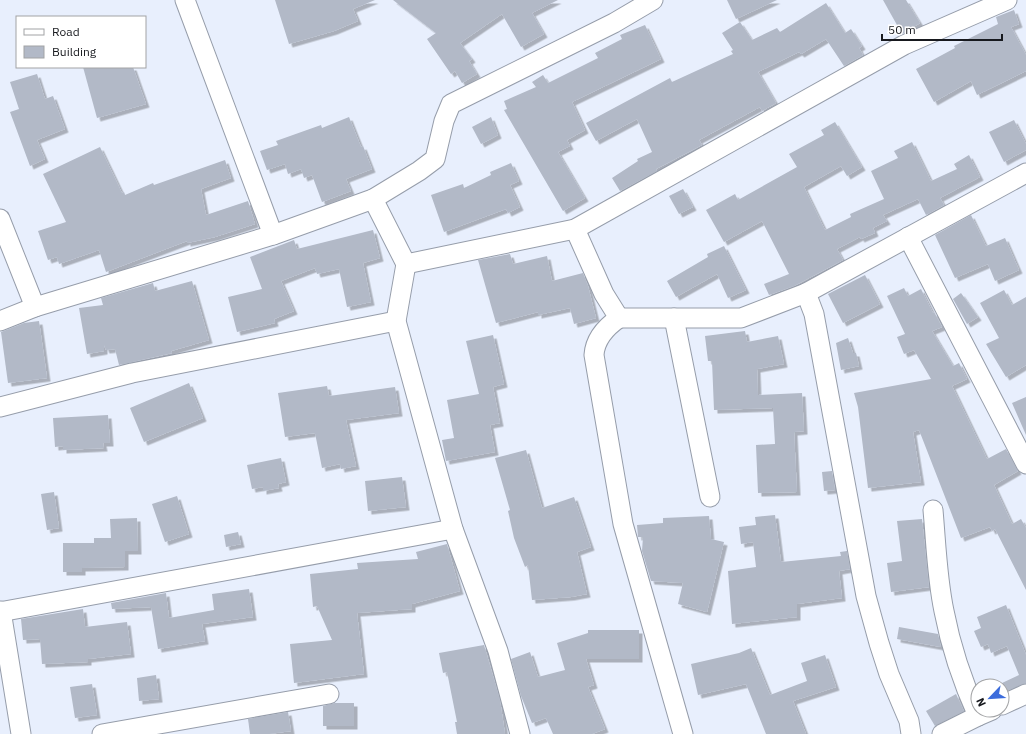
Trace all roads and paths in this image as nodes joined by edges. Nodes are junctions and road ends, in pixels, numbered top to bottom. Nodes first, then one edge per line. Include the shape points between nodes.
1 (185, 0) edge
2 (653, 0) edge
3 (1007, 0) edge
4 (1026, 173) edge
5 (373, 199) junction
6 (0, 219) edge
7 (575, 229) junction
8 (273, 235) junction
9 (908, 236) junction
10 (406, 264) junction
11 (806, 293) junction
12 (35, 307) junction
13 (620, 318) junction
14 (674, 318) junction
15 (0, 321) edge
16 (396, 321) junction
17 (0, 408) edge
18 (1026, 464) edge
19 (710, 498) dead end
20 (933, 510) dead end
21 (453, 529) junction
22 (0, 612) edge
23 (329, 694) dead end
24 (1026, 694) edge
25 (970, 696) edge
26 (1010, 701) edge
27 (975, 718) edge
28 (21, 734) edge
29 (102, 734) edge
30 (520, 734) edge
31 (683, 734) edge
32 (911, 734) edge
33 (942, 734) edge

1 - 8 street
2 - 5 street via 614,24 451,104 435,159
3 - 7 street via 904,45
4 - 9 street
5 - 8 street
5 - 10 street
6 - 12 street
7 - 10 street
7 - 13 street via 604,294
8 - 12 street
9 - 11 street
9 - 18 street
10 - 16 street
11 - 14 street via 741,318
11 - 32 street via 814,314 866,596 881,649 909,721
12 - 15 street
13 - 14 street
13 - 31 street via 609,326 598,340 594,355 623,524
14 - 19 street
16 - 17 street via 132,373
16 - 21 street
20 - 25 street via 943,610 954,655
21 - 22 street
21 - 30 street via 498,651
22 - 28 street
23 - 29 street
24 - 26 street
27 - 33 street

